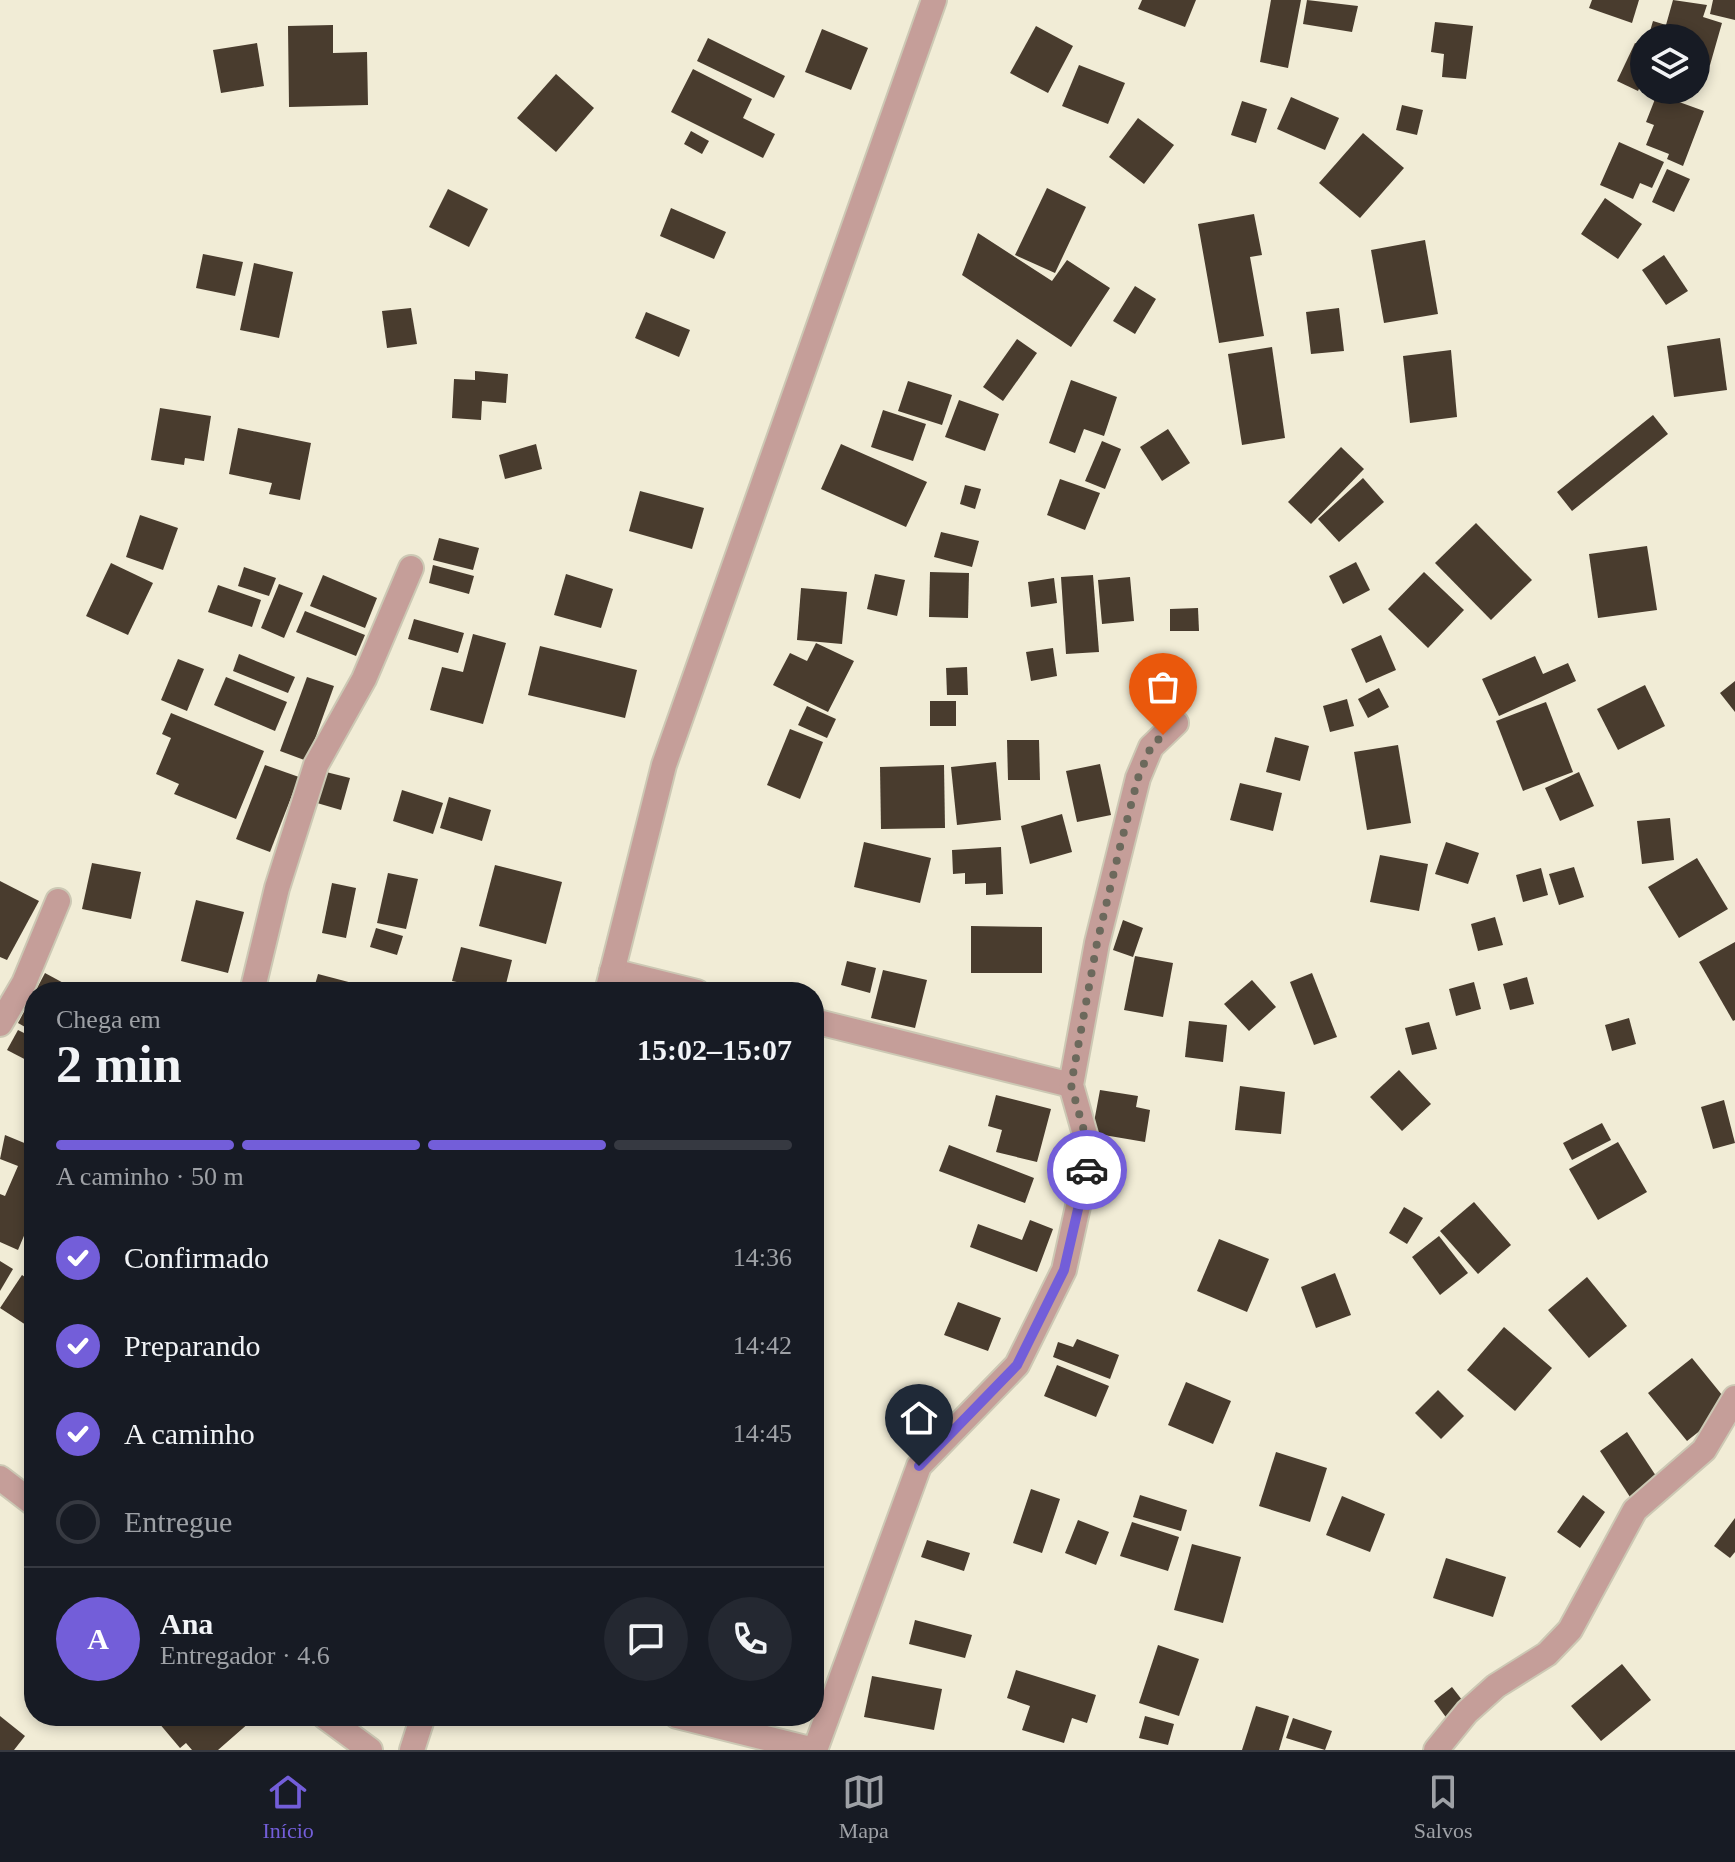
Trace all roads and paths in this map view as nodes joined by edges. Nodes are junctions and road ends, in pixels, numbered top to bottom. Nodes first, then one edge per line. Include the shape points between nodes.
1 (934, 0) edge
2 (411, 568) dead end
3 (1176, 723) dead end
4 (58, 901) dead end
5 (609, 981) edge
6 (24, 982) edge
7 (254, 982) edge
8 (24, 983) edge
9 (824, 1023) edge
10 (0, 1024) edge
11 (1071, 1085) junction
12 (1735, 1398) edge
13 (0, 1478) edge
14 (24, 1496) edge
15 (824, 1723) edge
16 (338, 1726) edge
17 (420, 1726) edge
18 (717, 1726) edge
19 (823, 1726) edge
20 (370, 1750) edge
21 (412, 1750) edge
22 (814, 1750) edge
23 (1436, 1750) edge

1 - 5 street via 664,765
2 - 7 street via 364,679 316,765
3 - 11 street via 1151,747 1138,778 1097,943
4 - 6 street
8 - 10 street
9 - 11 street
11 - 15 street via 1090,1152 1064,1270 1017,1365 919,1466
12 - 23 street via 1704,1450 1635,1510 1570,1630 1547,1654 1496,1686
13 - 14 street
16 - 20 street
17 - 21 street
18 - 22 street
19 - 22 street

